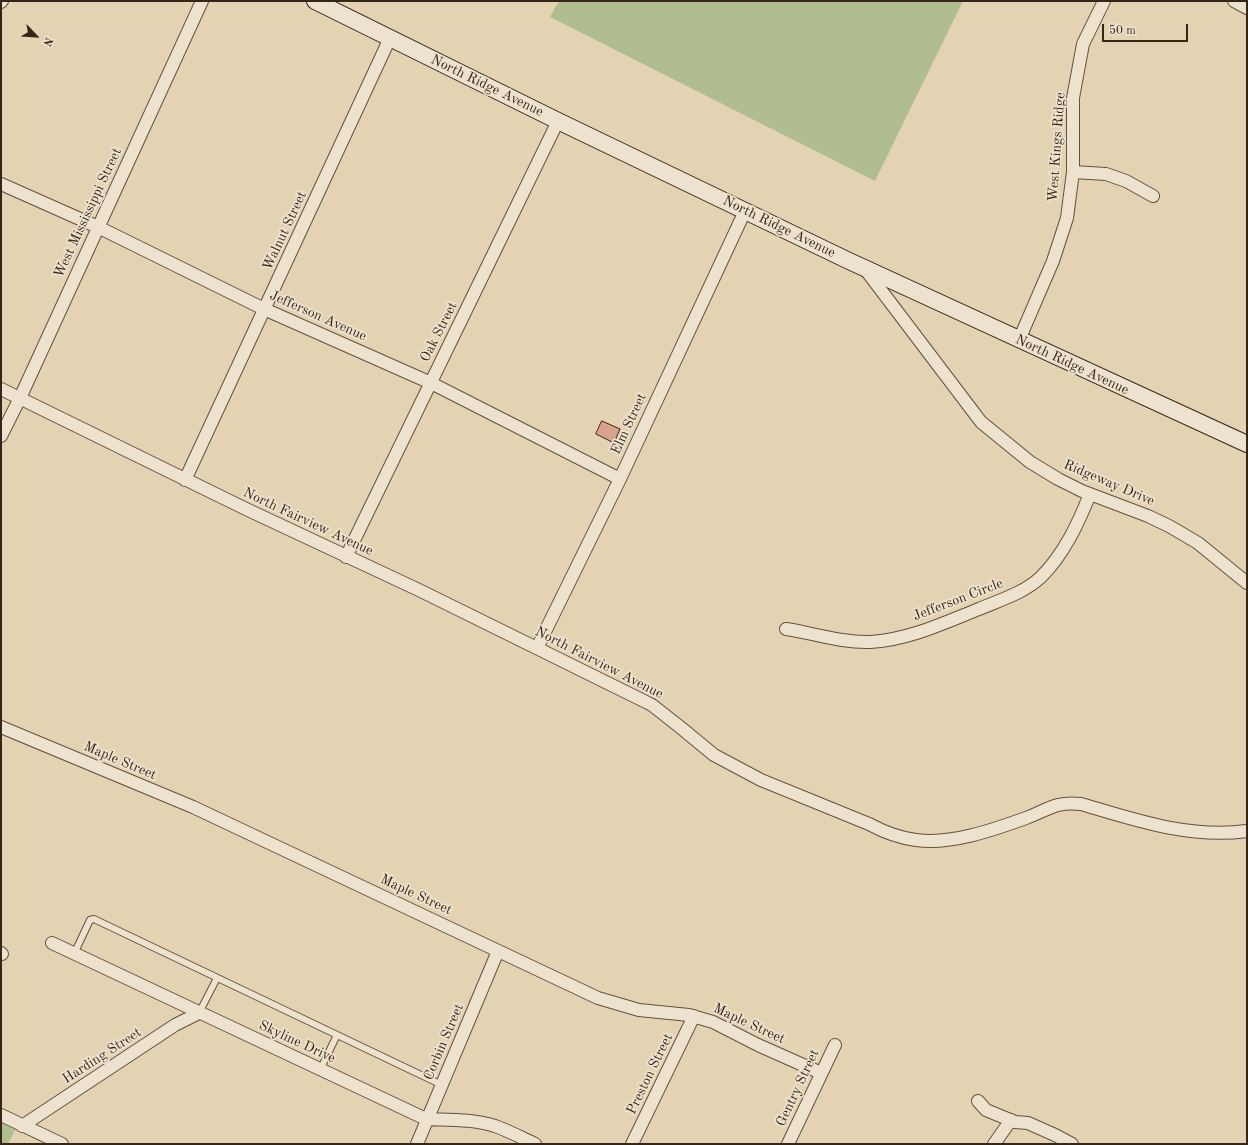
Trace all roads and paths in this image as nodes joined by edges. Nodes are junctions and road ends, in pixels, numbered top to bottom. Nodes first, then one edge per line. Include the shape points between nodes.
1 (202, 1) edge
2 (315, 1) edge
3 (1104, 1) edge
4 (1234, 1) edge
5 (1247, 8) edge
6 (390, 38) junction
7 (558, 121) junction
8 (1073, 172) junction
9 (1, 184) edge
10 (1153, 196) dead end
11 (745, 211) junction
12 (98, 227) junction
13 (865, 268) junction
14 (264, 309) junction
15 (1018, 340) junction
16 (431, 383) junction
17 (1, 389) edge
18 (20, 398) junction
19 (1, 436) edge
20 (1247, 444) edge
21 (620, 479) junction
22 (186, 480) junction
23 (1090, 494) junction
24 (346, 557) junction
25 (1247, 583) edge
26 (786, 629) dead end
27 (537, 648) junction
28 (1, 727) edge
29 (1247, 831) edge
30 (52, 943) dead end
31 (498, 951) junction
32 (74, 954) junction
33 (216, 978) junction
34 (199, 1013) junction
35 (694, 1016) junction
36 (337, 1035) junction
37 (835, 1045) dead end
38 (320, 1070) junction
39 (821, 1073) junction
40 (442, 1085) junction
41 (978, 1101) dead end
42 (1, 1116) edge
43 (426, 1119) junction
44 (1011, 1120) junction
45 (22, 1126) junction
46 (62, 1144) edge
47 (417, 1144) edge
48 (535, 1144) edge
49 (632, 1144) edge
50 (788, 1144) edge
51 (994, 1144) edge
52 (1072, 1144) edge

1 - 12 street, West Mississippi Street
2 - 6 street, North Ridge Avenue
3 - 8 street, West Kings Ridge via 1083,44 1073,98
4 - 5 street
6 - 7 street, North Ridge Avenue
6 - 14 street, Walnut Street
7 - 11 street, North Ridge Avenue
7 - 16 street, Oak Street
8 - 10 street via 1106,174 1126,181
8 - 15 street, West Kings Ridge via 1067,218 1053,261
9 - 12 street, Jefferson Avenue
11 - 13 street, North Ridge Avenue
11 - 21 street, Elm Street
12 - 14 street, Jefferson Avenue
12 - 18 street, West Mississippi Street
13 - 15 street, North Ridge Avenue
13 - 23 street, Ridgeway Drive via 981,422 1030,462
14 - 16 street, Jefferson Avenue
14 - 22 street, Walnut Street
15 - 20 street, North Ridge Avenue
16 - 21 street, Jefferson Avenue
16 - 24 street, Oak Street
17 - 18 street, North Fairview Avenue
18 - 19 street, West Mississippi Street
18 - 22 street, North Fairview Avenue
21 - 27 street, Elm Street
22 - 24 street, North Fairview Avenue
23 - 25 street, Ridgeway Drive via 1169,526 1198,543
23 - 26 street, Jefferson Circle via 1072,534 1046,570 1026,588 998,601 929,630 884,640 860,642
24 - 27 street, North Fairview Avenue
27 - 29 street, North Fairview Avenue via 652,705 714,755 761,780 905,838 934,840 982,832 1064,803 1081,804 1160,827 1186,831
28 - 31 street, Maple Street via 192,807
30 - 32 street, Skyline Drive
31 - 35 street, Maple Street via 598,998 639,1010
31 - 40 street, Corbin Street
32 - 33 lane via 90,920 94,920
32 - 34 street, Skyline Drive
33 - 34 lane
33 - 36 lane
34 - 38 street, Skyline Drive
34 - 45 street, Harding Street via 175,1025
35 - 39 street, Maple Street via 713,1022
35 - 49 street, Preston Street
36 - 38 lane
36 - 40 lane
37 - 39 street, Gentry Street
38 - 43 street, Skyline Drive
39 - 50 street, Gentry Street
40 - 43 street, Corbin Street
41 - 44 street via 986,1110
42 - 45 street
43 - 47 street, Corbin Street
43 - 48 street, Skyline Drive via 484,1123 507,1130
44 - 51 street
44 - 52 street via 1028,1124
45 - 46 street

